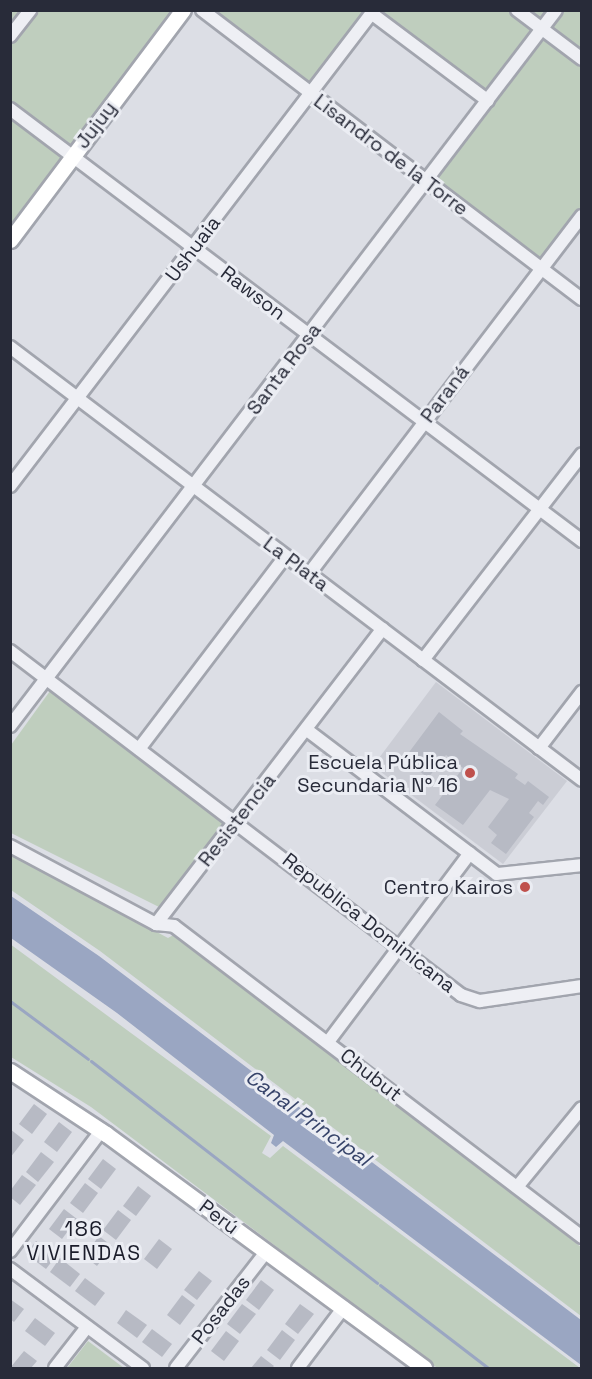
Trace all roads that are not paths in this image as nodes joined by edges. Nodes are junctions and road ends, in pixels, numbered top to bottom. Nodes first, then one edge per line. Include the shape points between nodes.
1 (30, 10) edge
2 (183, 10) edge
3 (202, 10) edge
4 (517, 10) edge
5 (556, 10) edge
6 (372, 12) edge
7 (542, 30) junction
8 (10, 36) edge
9 (582, 59) edge
10 (310, 93) junction
11 (488, 101) junction
12 (10, 109) edge
13 (73, 155) junction
14 (425, 182) junction
15 (582, 216) edge
16 (10, 240) edge
17 (193, 248) junction
18 (541, 269) junction
19 (582, 299) edge
20 (309, 335) junction
21 (10, 347) edge
22 (79, 399) junction
23 (424, 422) junction
24 (582, 454) edge
25 (10, 486) edge
26 (195, 487) junction
27 (540, 509) junction
28 (582, 541) edge
29 (285, 556) junction
30 (309, 574) junction
31 (382, 629) junction
32 (10, 651) edge
33 (423, 660) junction
34 (47, 679) junction
35 (582, 692) edge
36 (10, 726) edge
37 (307, 730) junction
38 (539, 748) junction
39 (139, 749) junction
40 (582, 780) edge
41 (236, 821) junction
42 (10, 846) edge
43 (470, 853) junction
44 (582, 866) edge
45 (156, 924) junction
46 (398, 947) junction
47 (582, 986) edge
48 (328, 1042) junction
49 (10, 1071) edge
50 (582, 1108) edge
51 (102, 1131) junction
52 (517, 1187) junction
53 (582, 1236) edge
54 (10, 1251) edge
55 (266, 1252) junction
56 (10, 1269) edge
57 (344, 1307) junction
58 (87, 1327) junction
59 (55, 1368) edge
60 (143, 1368) edge
61 (176, 1368) edge
62 (298, 1368) edge
63 (424, 1368) edge

1 - 8 street
2 - 13 main road, Jujuy
3 - 10 street, Lisandro de la Torre
4 - 7 street
5 - 7 street, Santa Rosa
6 - 10 street, Ushuaia
6 - 11 street
7 - 9 street
7 - 11 street, Santa Rosa
10 - 14 street, Lisandro de la Torre
10 - 17 street, Ushuaia
11 - 14 street, Santa Rosa
12 - 13 street, Rawson
13 - 16 main road, Jujuy
13 - 17 street, Rawson
14 - 18 street, Lisandro de la Torre
14 - 20 street, Santa Rosa
15 - 18 street, Paraná
17 - 20 street, Rawson
17 - 22 street, Ushuaia
18 - 19 street, Lisandro de la Torre
18 - 23 street, Paraná
20 - 23 street, Rawson
20 - 26 street, Santa Rosa
21 - 22 street, La Plata
22 - 25 street, Ushuaia
22 - 26 street, La Plata
23 - 27 street, Rawson
23 - 30 street, Paraná
24 - 27 street
26 - 29 street, La Plata
26 - 34 street, Santa Rosa
27 - 28 street, Rawson
27 - 33 street
29 - 30 street, La Plata
29 - 39 street
30 - 31 street, La Plata
31 - 33 street, La Plata
31 - 37 street, Resistencia
32 - 34 street, Republica Dominicana
33 - 38 street, La Plata
34 - 36 street, Santa Rosa
34 - 39 street, Republica Dominicana
35 - 38 street
37 - 41 street, Resistencia
37 - 43 street
38 - 40 street, La Plata
39 - 41 street, Republica Dominicana
41 - 45 street, Resistencia
41 - 46 street, Republica Dominicana
42 - 45 street, Chubut
43 - 44 street via 497,874
43 - 46 street
45 - 48 street, Chubut via 174,926
46 - 47 street, Republica Dominicana via 472,1000
46 - 48 street
48 - 52 street, Chubut
49 - 51 main road, Perú
50 - 52 street
51 - 54 street
51 - 55 main road, Perú
52 - 53 street, Chubut
55 - 57 main road, Perú
55 - 61 street, Posadas
56 - 58 street
57 - 62 street
57 - 63 main road, Perú
58 - 59 street
58 - 60 street

